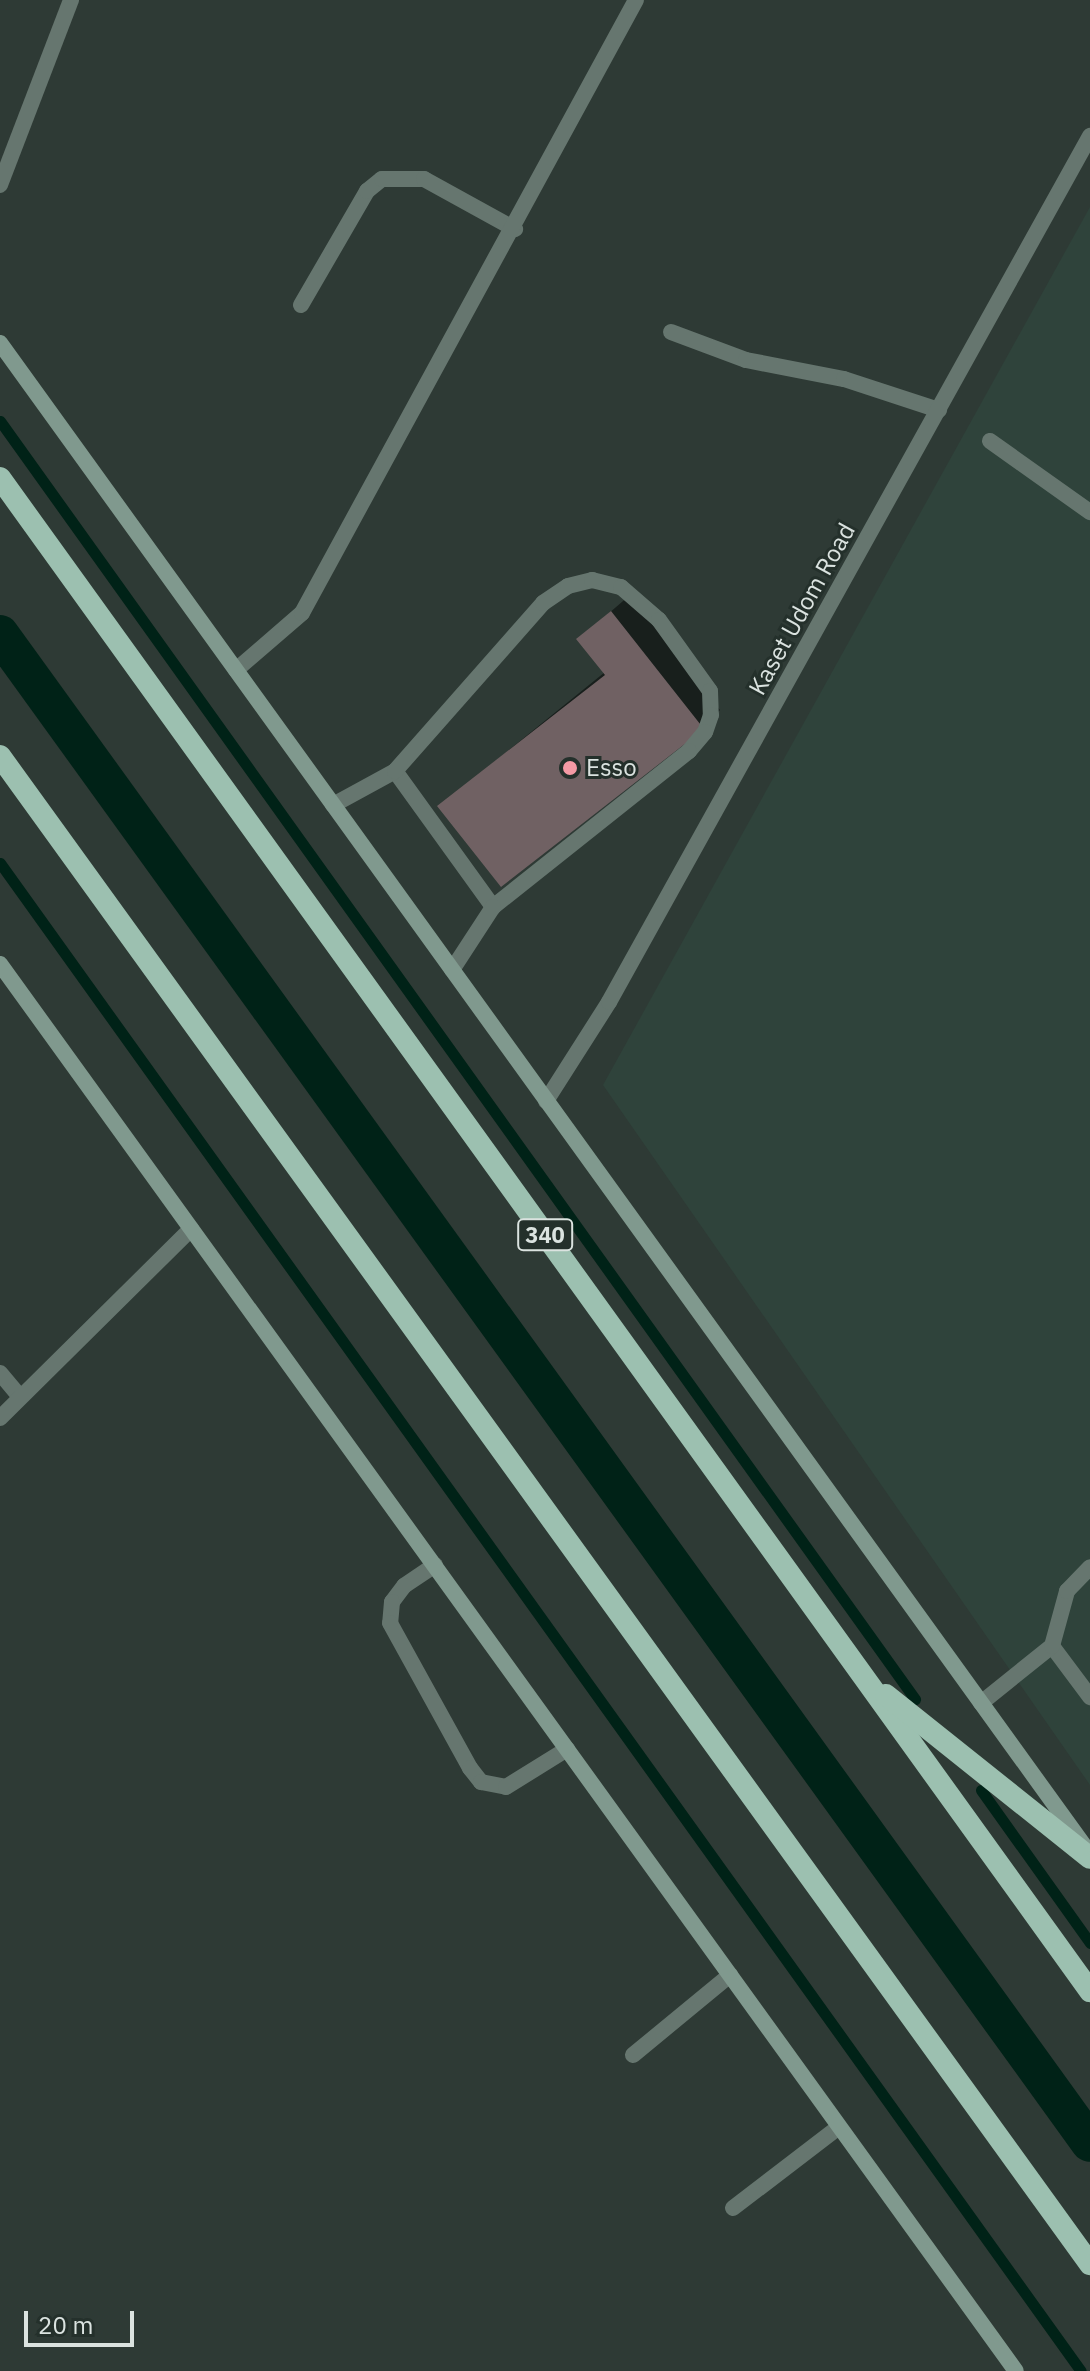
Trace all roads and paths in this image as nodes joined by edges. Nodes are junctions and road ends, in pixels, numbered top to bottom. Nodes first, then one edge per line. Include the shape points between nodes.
1 (71, 0) edge
2 (636, 0) edge
3 (1090, 136) edge
4 (0, 185) edge
5 (515, 229) junction
6 (301, 305) dead end
7 (671, 332) dead end
8 (0, 343) edge
9 (939, 410) junction
10 (990, 441) dead end
11 (0, 478) edge
12 (1090, 512) edge
13 (236, 670) junction
14 (0, 756) edge
15 (395, 771) junction
16 (333, 805) junction
17 (493, 907) junction
18 (0, 964) edge
19 (452, 970) junction
20 (546, 1101) junction
21 (191, 1229) junction
22 (0, 1373) edge
23 (20, 1397) junction
24 (0, 1418) edge
25 (435, 1565) junction
26 (1090, 1567) edge
27 (1052, 1646) junction
28 (866, 1679) junction
29 (1090, 1697) edge
30 (981, 1703) junction
31 (567, 1749) junction
32 (1090, 1856) edge
33 (730, 1975) junction
34 (1090, 1991) edge
35 (633, 2055) dead end
36 (839, 2127) junction
37 (733, 2208) dead end
38 (1090, 2264) edge
39 (1016, 2371) edge

1 - 4 street
2 - 5 street
3 - 9 street, Kaset Udom Road
5 - 6 street via 424,179 382,179 367,191
5 - 13 street via 302,613
7 - 9 street via 746,360 844,379
8 - 13 main road
9 - 20 street, Kaset Udom Road via 609,1002
10 - 12 street
11 - 28 highway, 340
13 - 16 main road
14 - 38 highway
15 - 16 street
15 - 17 street
15 - 17 street via 543,603 568,586 592,580 621,587 659,620 710,691 705,732 689,751
16 - 19 main road
17 - 19 street
18 - 21 main road
19 - 20 main road
20 - 30 main road
21 - 23 street
21 - 25 main road
22 - 23 street
23 - 24 street
25 - 31 main road
25 - 31 street via 404,1586 392,1602 390,1623 470,1768 481,1782 506,1787
26 - 27 street via 1067,1591
27 - 29 street
27 - 30 street
28 - 32 highway
28 - 34 highway, 340
30 - 32 main road
31 - 33 main road
33 - 35 street
33 - 36 main road
36 - 37 street
36 - 39 main road

